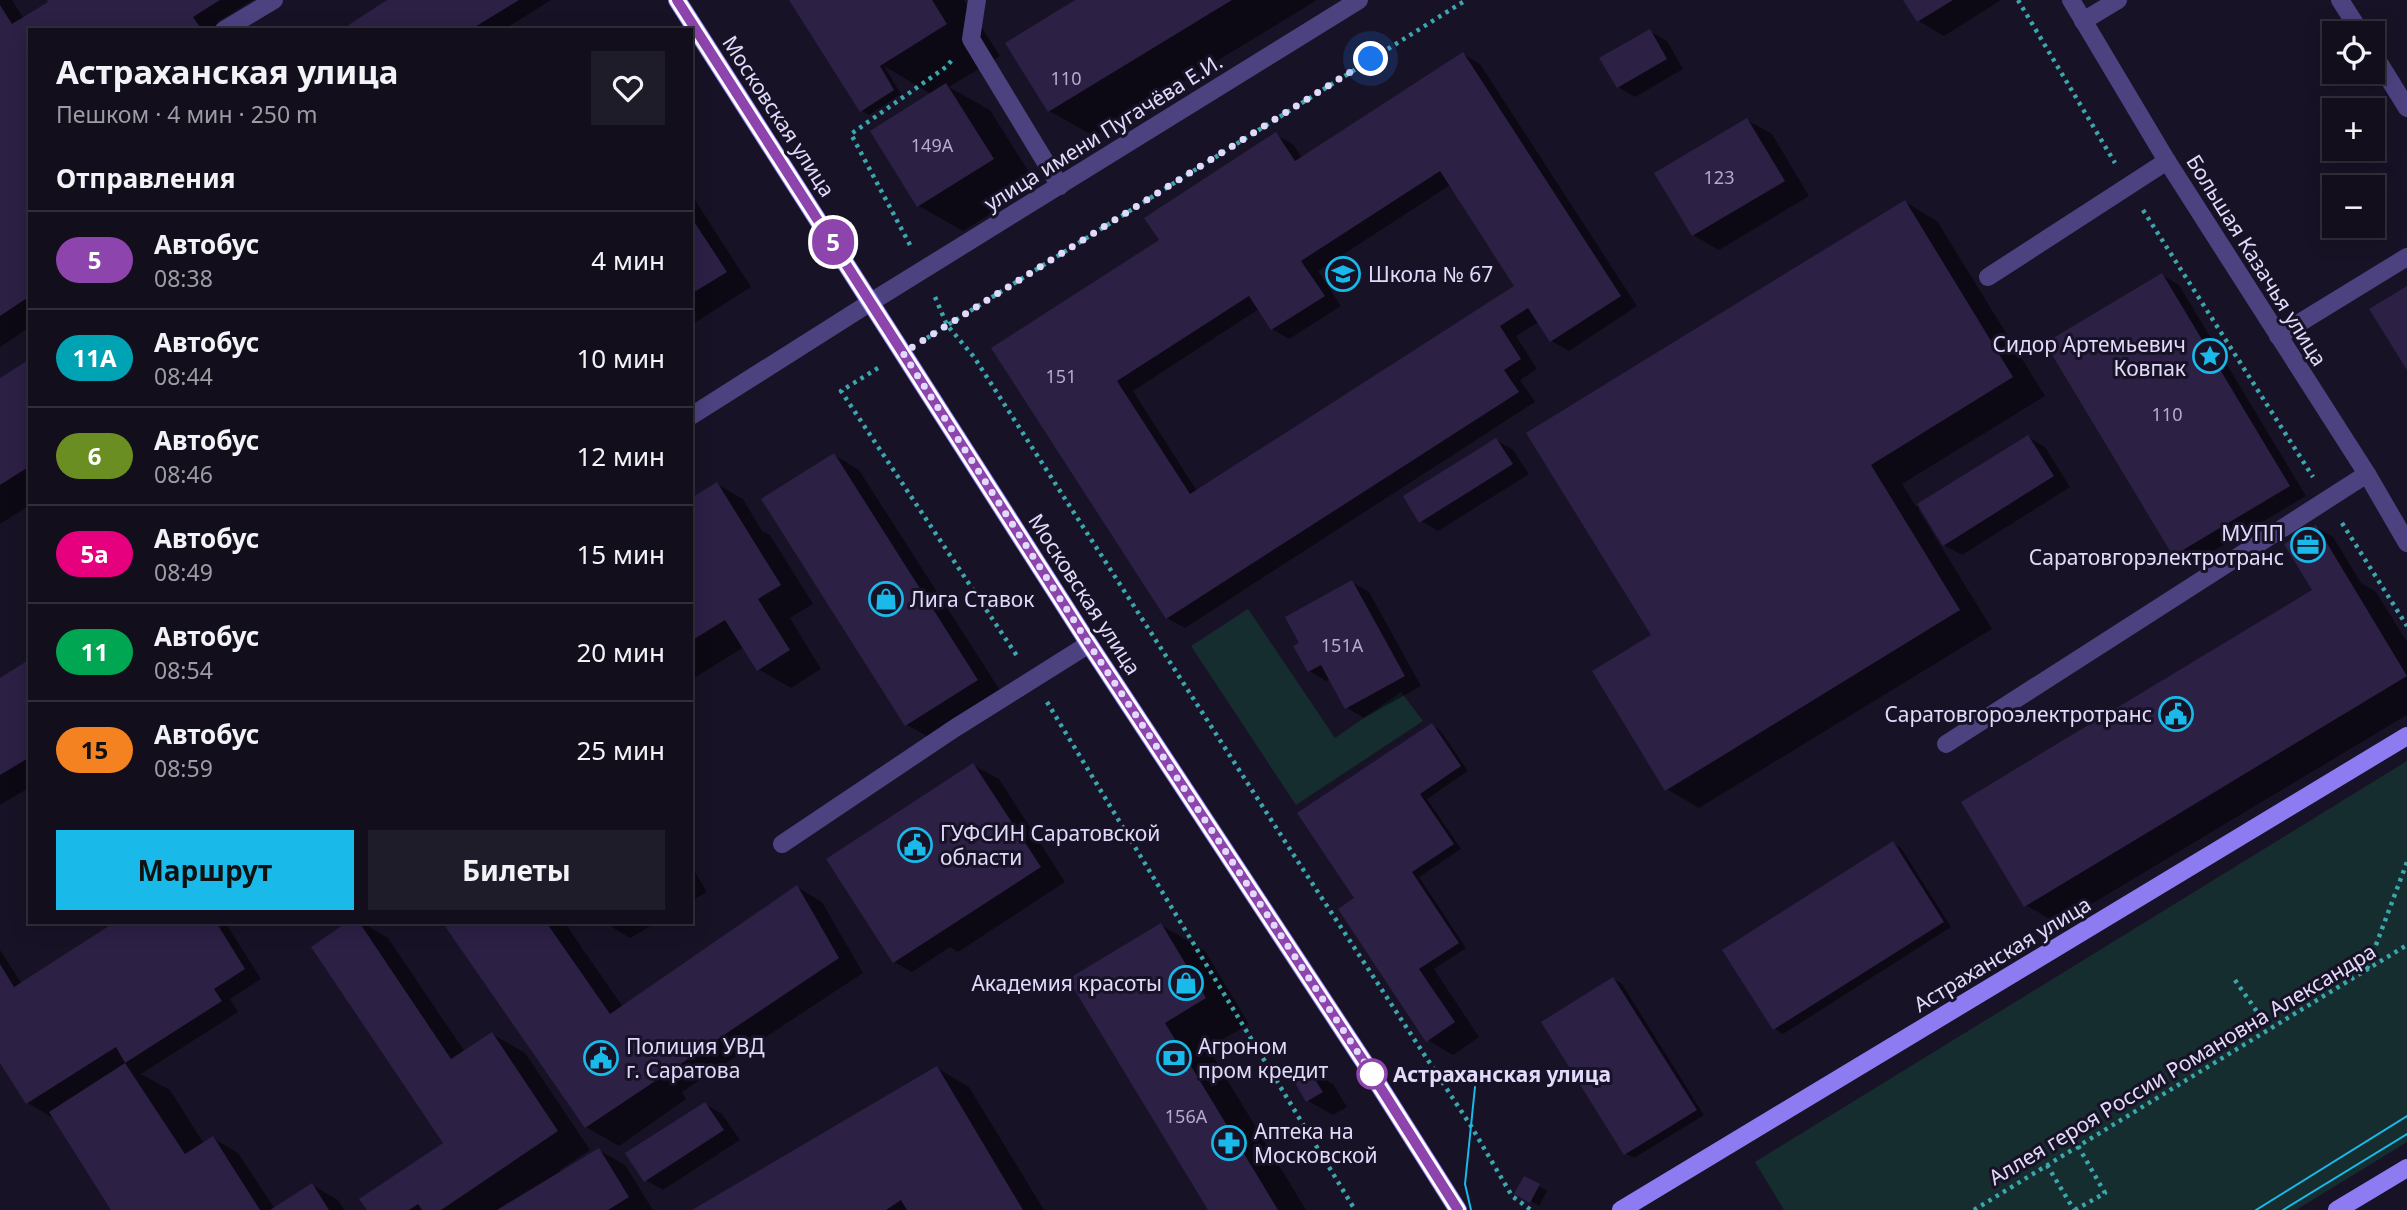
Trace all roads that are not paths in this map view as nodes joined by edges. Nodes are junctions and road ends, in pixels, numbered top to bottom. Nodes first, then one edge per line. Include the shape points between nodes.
1 (274, 0) edge
2 (677, 0) edge
3 (977, 0) edge
4 (1359, 0) edge
5 (2070, 0) edge
6 (2118, 0) edge
7 (2340, 0) edge
8 (2083, 21) junction
9 (2353, 21) edge
10 (227, 28) edge
11 (2385, 72) edge
12 (2407, 108) edge
13 (2168, 161) junction
14 (1059, 186) junction
15 (2407, 257) edge
16 (1988, 277) dead end
17 (872, 302) junction
18 (2278, 335) junction
19 (693, 415) edge
20 (2367, 474) junction
21 (2407, 543) edge
22 (1089, 644) junction
23 (2407, 736) edge
24 (1946, 744) dead end
25 (782, 844) dead end
26 (2407, 1168) edge
27 (1458, 1210) edge
28 (1621, 1210) edge
29 (2337, 1210) edge

1 - 10 street
2 - 17 main road, Московская улица
3 - 14 street via 971,38
4 - 14 street, улица имени Пугачёва Е.И.
5 - 8 street, Большая Казачья улица
6 - 8 street
7 - 9 street
8 - 13 street, Большая Казачья улица
11 - 12 street
13 - 16 street
13 - 18 street, Большая Казачья улица
14 - 17 street, улица имени Пугачёва Е.И.
15 - 18 street
17 - 19 street, улица имени Пугачёва Е.И.
17 - 22 main road, Московская улица
18 - 20 street, Большая Казачья улица
20 - 21 street, Большая Казачья улица
20 - 24 street
22 - 25 street
22 - 27 main road, Московская улица
23 - 28 main road, Астраханская улица
26 - 29 main road

